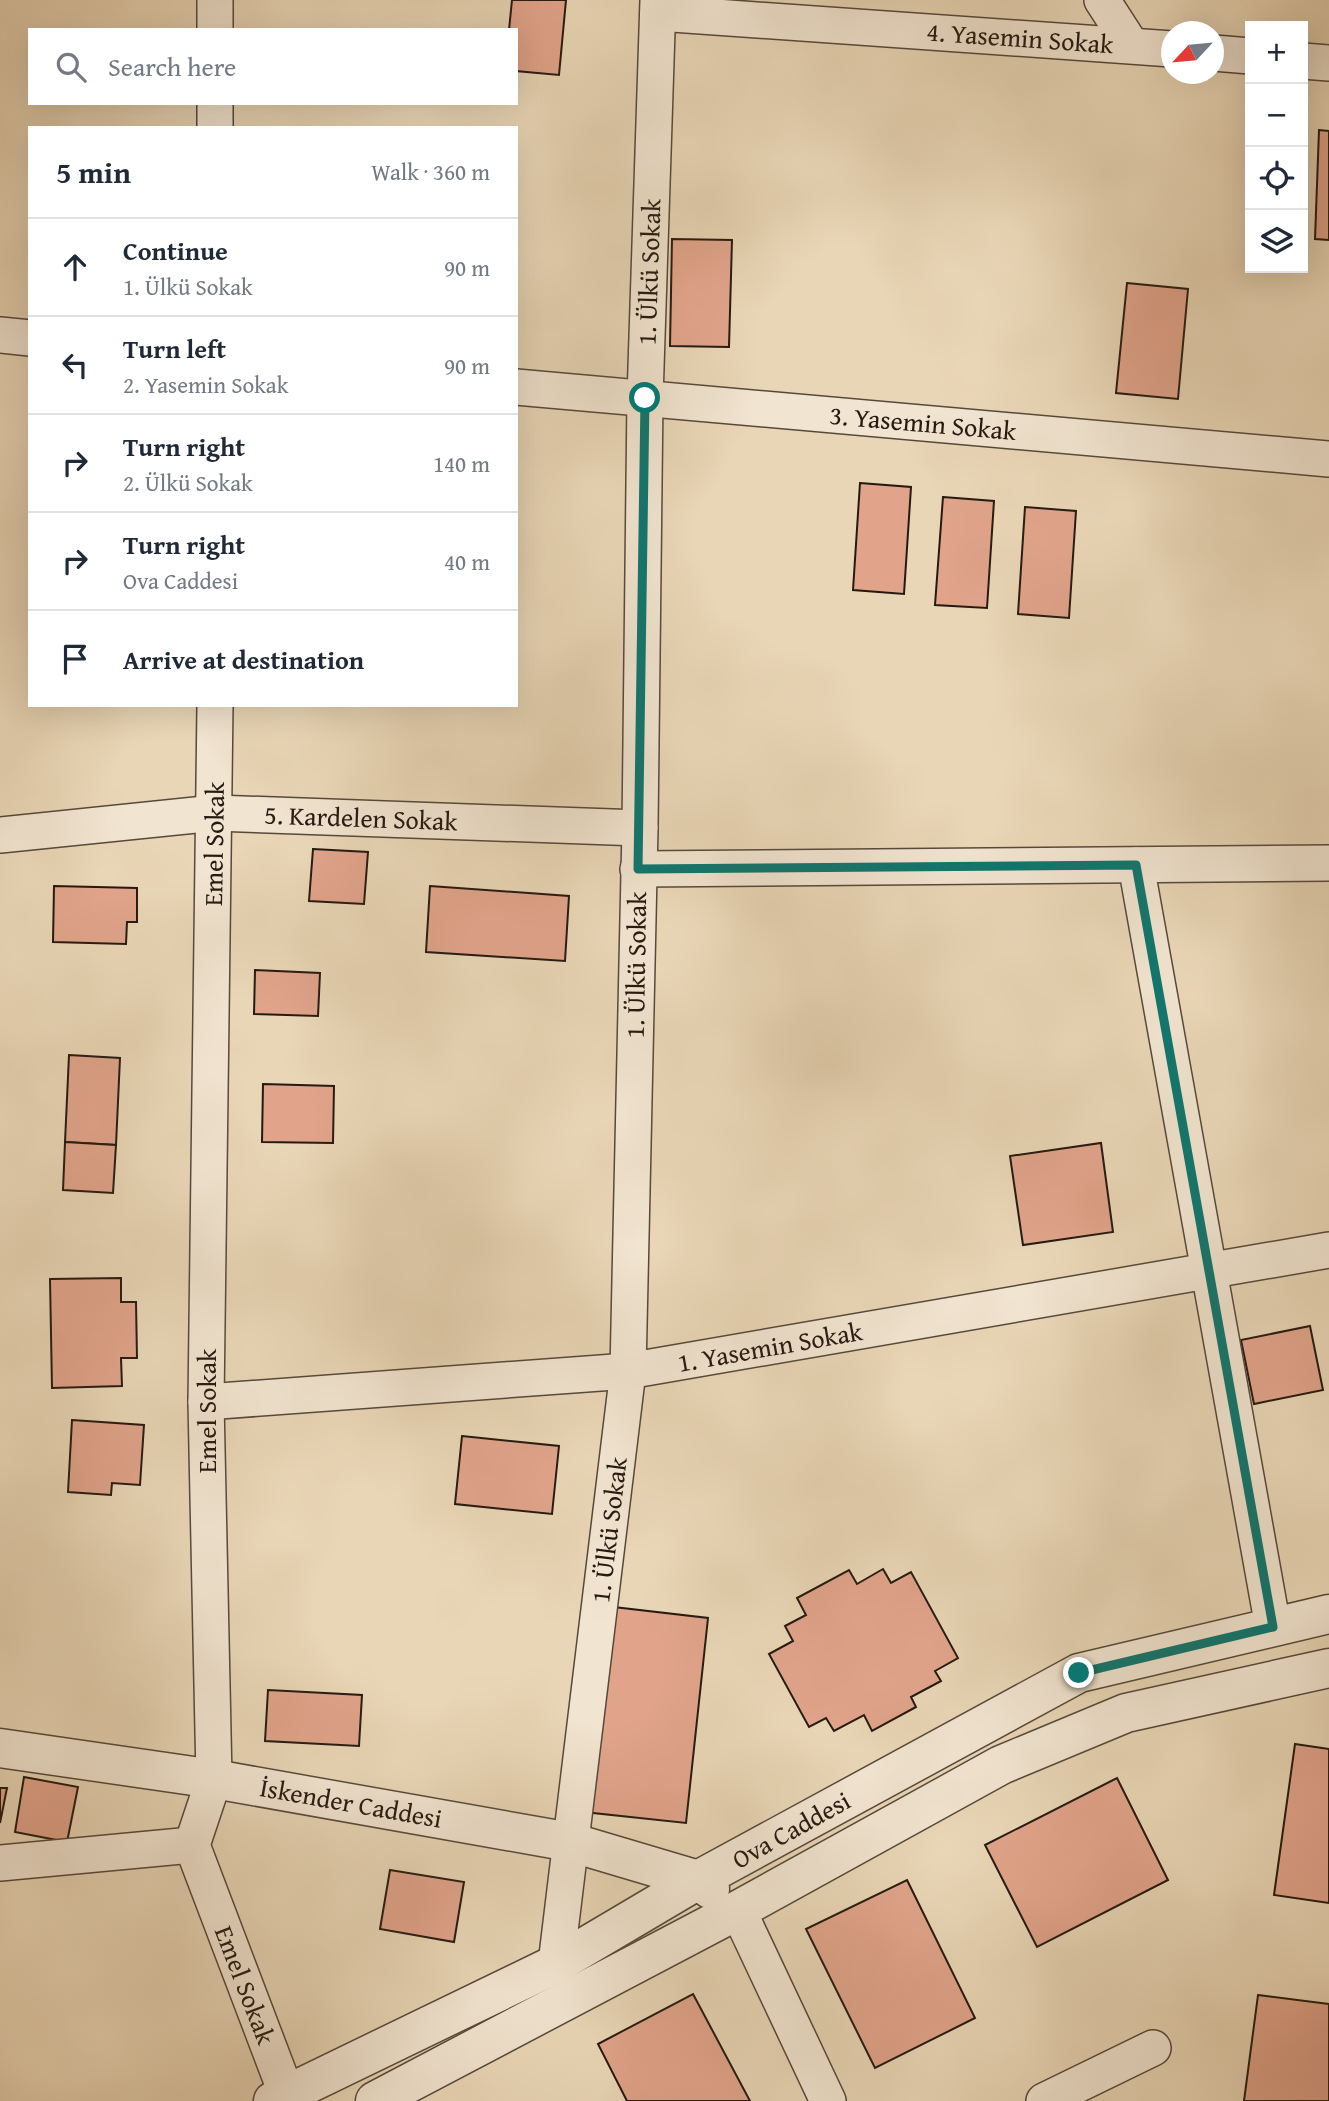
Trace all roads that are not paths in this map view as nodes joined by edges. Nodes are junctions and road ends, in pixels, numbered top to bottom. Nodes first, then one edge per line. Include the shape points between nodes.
1 (215, 0) edge
2 (1102, 0) edge
3 (658, 7) edge
4 (215, 28) edge
5 (1130, 45) junction
6 (1161, 48) edge
7 (1224, 54) edge
8 (1245, 56) edge
9 (1308, 61) edge
10 (1329, 63) edge
11 (215, 105) edge
12 (215, 126) edge
13 (0, 335) edge
14 (28, 338) edge
15 (518, 387) edge
16 (645, 398) junction
17 (1329, 459) edge
18 (215, 707) edge
19 (215, 813) junction
20 (640, 828) junction
21 (0, 835) edge
22 (1329, 863) edge
23 (1136, 865) junction
24 (638, 869) junction
25 (1329, 1250) edge
26 (1209, 1272) junction
27 (628, 1371) junction
28 (206, 1402) junction
29 (1329, 1614) edge
30 (1273, 1627) junction
31 (1329, 1668) edge
32 (0, 1748) edge
33 (214, 1779) junction
34 (570, 1842) junction
35 (192, 1844) junction
36 (0, 1863) edge
37 (698, 1880) junction
38 (738, 1910) junction
39 (556, 1964) junction
40 (1153, 2048) dead end
41 (283, 2099) edge
42 (375, 2101) edge
43 (828, 2101) edge
44 (1044, 2101) edge

1 - 4 street
2 - 5 street
3 - 5 street, 4. Yasemin Sokak
3 - 16 street, 1. Ülkü Sokak
5 - 6 street, 4. Yasemin Sokak
7 - 8 street
9 - 10 street
11 - 12 street
13 - 14 street
15 - 16 street, 3. Yasemin Sokak
16 - 17 street, 3. Yasemin Sokak
16 - 20 street, 1. Ülkü Sokak
18 - 19 street, Emel Sokak
19 - 20 street, 5. Kardelen Sokak
19 - 21 street, 5. Kardelen Sokak
19 - 28 street, Emel Sokak
20 - 24 street, 1. Ülkü Sokak
22 - 23 street
23 - 24 street
23 - 26 street
24 - 27 street, 1. Ülkü Sokak
25 - 26 street, 1. Yasemin Sokak
26 - 27 street, 1. Yasemin Sokak
26 - 30 street
27 - 28 street, 1. Yasemin Sokak
27 - 34 street, 1. Ülkü Sokak
28 - 33 street, Emel Sokak
29 - 30 street, Ova Caddesi
30 - 37 street, Ova Caddesi via 1079,1673
31 - 38 street, Ova Caddesi via 1126,1713 1001,1765
32 - 33 street, İskender Caddesi
33 - 34 street, İskender Caddesi
33 - 35 street, Emel Sokak
34 - 37 street, İskender Caddesi
34 - 39 street, 1. Ülkü Sokak
35 - 36 street
35 - 41 street, Emel Sokak
37 - 38 street
37 - 39 street, Ova Caddesi
38 - 42 street, Ova Caddesi
38 - 43 street
39 - 41 street, Ova Caddesi
40 - 44 street

